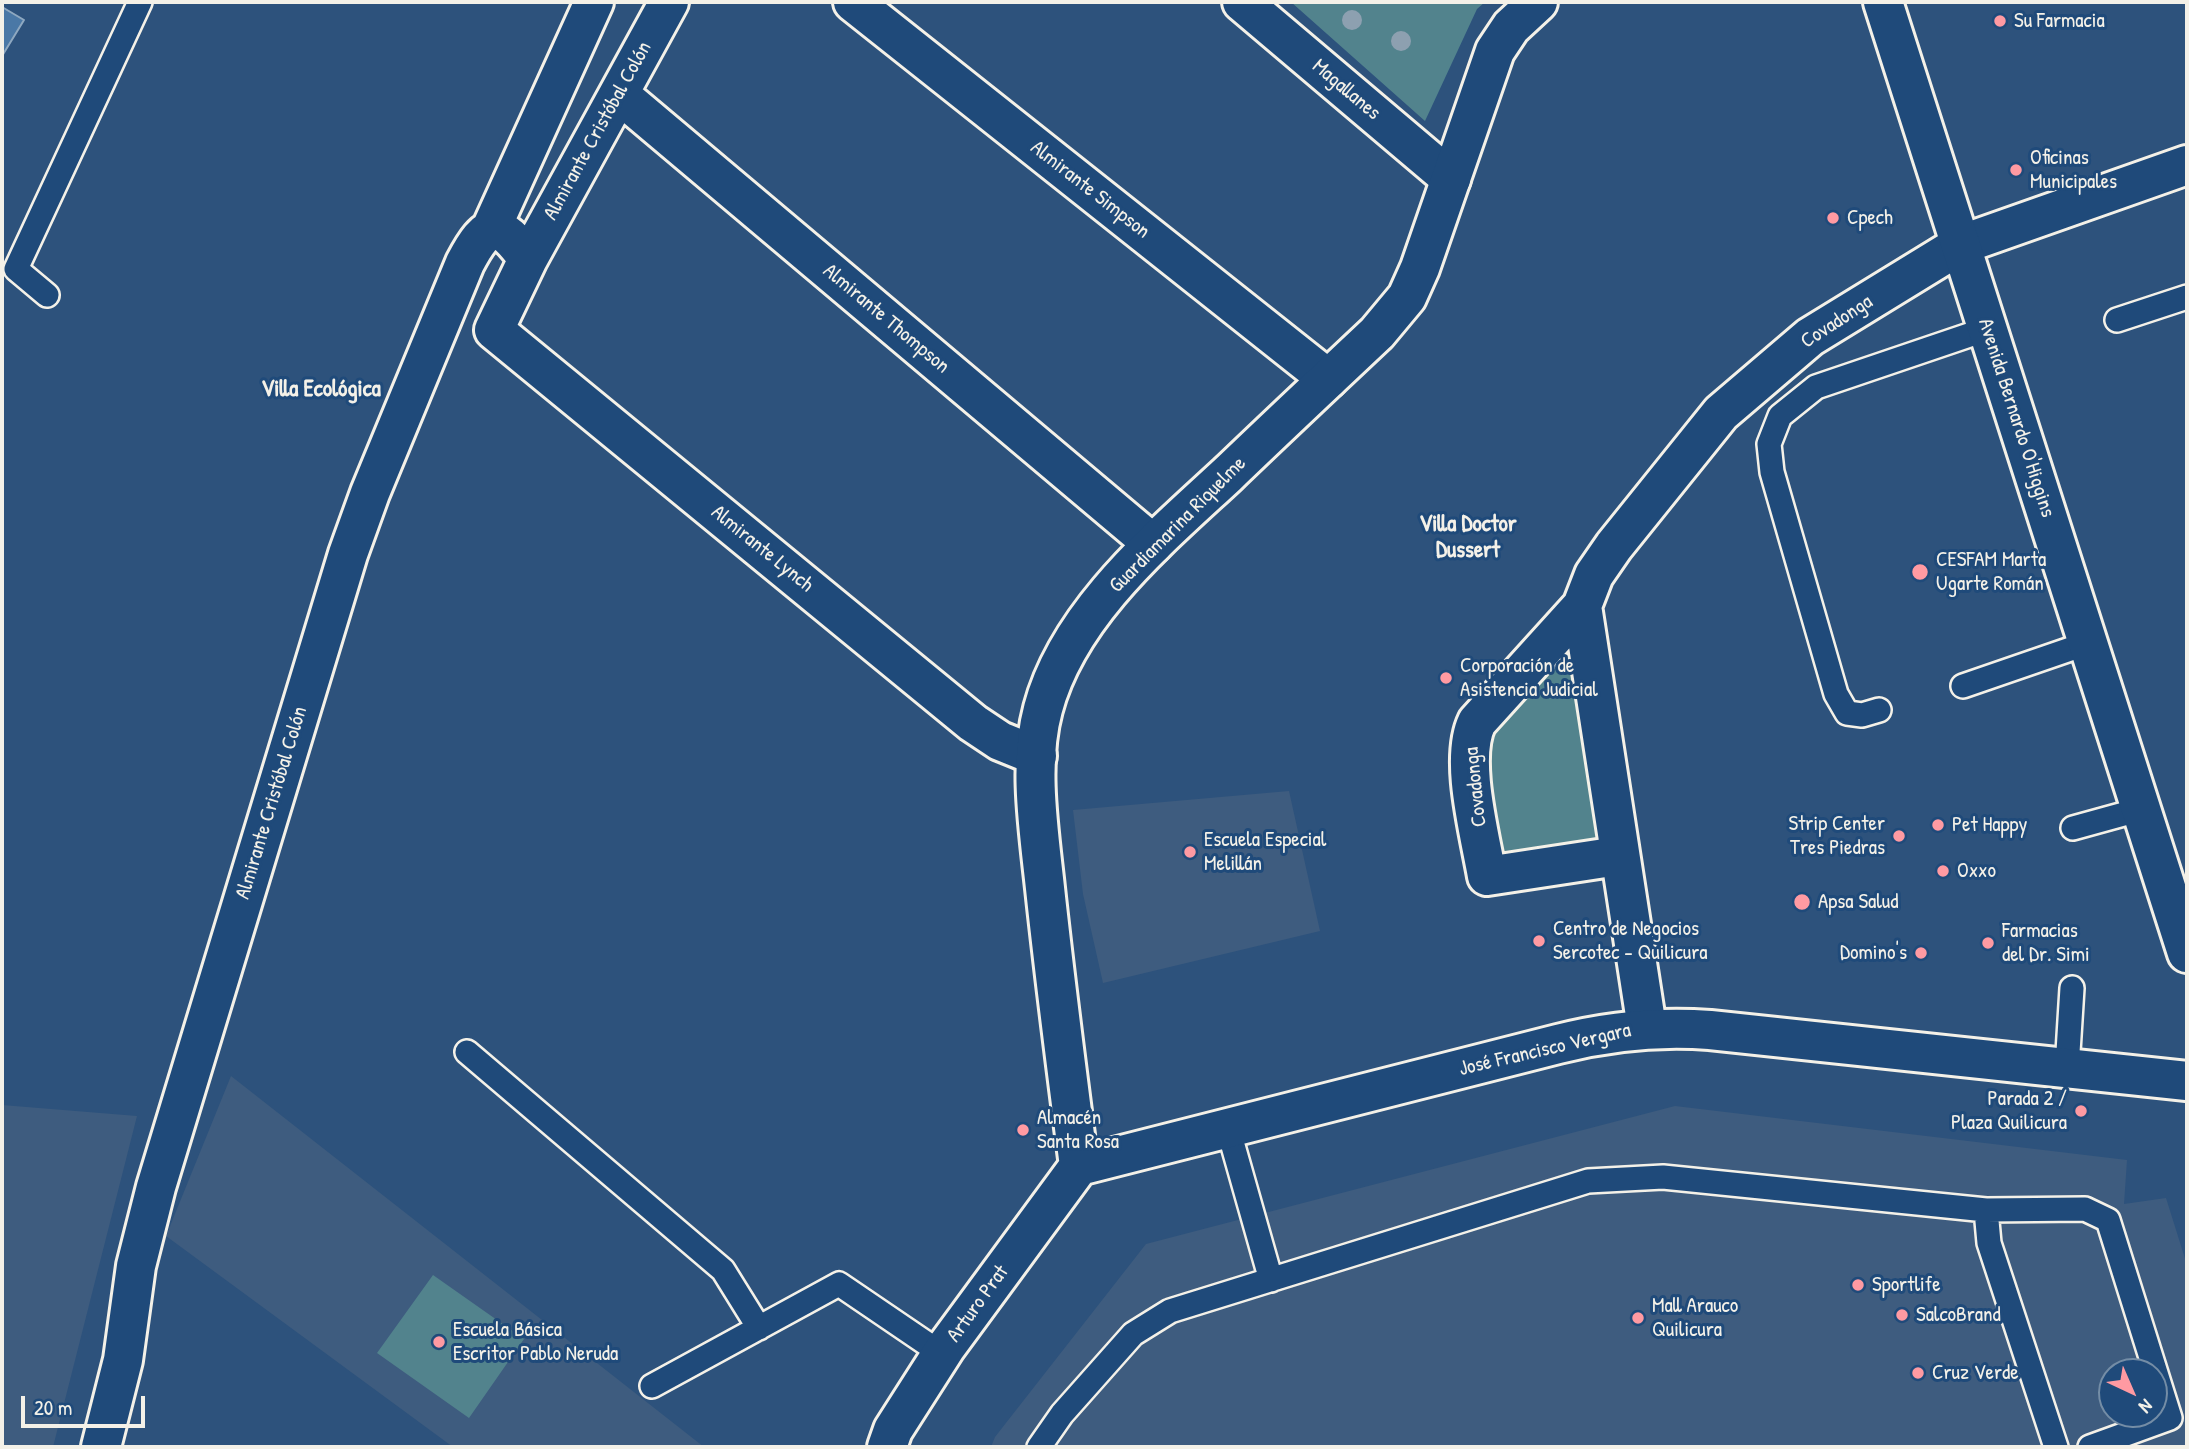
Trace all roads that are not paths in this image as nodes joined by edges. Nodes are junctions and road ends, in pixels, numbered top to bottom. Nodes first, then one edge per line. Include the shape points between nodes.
1 (140, 2) edge
2 (594, 2) edge
3 (668, 2) edge
4 (853, 2) edge
5 (1242, 2) edge
6 (1883, 2) edge
7 (1531, 3) edge
8 (619, 94) junction
9 (2187, 165) edge
10 (1451, 179) junction
11 (490, 231) junction
12 (1960, 245) junction
13 (528, 259) junction
14 (47, 295) dead end
15 (2187, 297) edge
16 (2117, 320) dead end
17 (1987, 329) junction
18 (494, 330) joint
19 (1328, 379) junction
20 (1153, 544) junction
21 (1582, 606) junction
22 (2088, 643) junction
23 (1963, 686) dead end
24 (1879, 710) dead end
25 (1037, 756) junction
26 (2142, 809) junction
27 (2073, 828) dead end
28 (1618, 856) junction
29 (2187, 953) edge
30 (2072, 988) dead end
31 (1647, 1028) junction
32 (467, 1052) dead end
33 (2067, 1068) junction
34 (2187, 1081) edge
35 (1228, 1128) junction
36 (1079, 1166) junction
37 (1986, 1209) junction
38 (1271, 1280) junction
39 (759, 1328) junction
40 (942, 1354) junction
41 (652, 1386) dead end
42 (101, 1447) edge
43 (887, 1447) edge
44 (1039, 1447) edge
45 (2056, 1447) edge
46 (2090, 1447) edge

1 - 14 lane via 16,269
2 - 11 street, Almirante Cristóbal Colón
3 - 8 street, Almirante Cristóbal Colón
4 - 19 street, Almirante Simpson
5 - 10 street, Magallanes
6 - 12 street, Avenida Bernardo O'Higgins
7 - 10 street, Guardiamarina Riquelme via 1495,51
8 - 13 street, Almirante Cristóbal Colón
8 - 20 street, Almirante Thompson
9 - 12 street, Covadonga
10 - 19 street, Guardiamarina Riquelme via 1407,297
11 - 13 street via 507,233
11 - 42 street, Almirante Cristóbal Colón via 481,235 465,263 370,493 324,626 156,1187 136,1266 123,1360
12 - 17 street, Avenida Bernardo O'Higgins
12 - 21 street, Covadonga via 1810,337 1721,413 1614,546 1594,575
13 - 18 street, Almirante Cristóbal Colón
15 - 16 lane
17 - 22 street, Avenida Bernardo O'Higgins
17 - 24 lane via 1816,387 1780,416 1769,444 1772,472 1836,694 1847,713
18 - 25 street, Almirante Lynch via 972,723
19 - 20 street, Guardiamarina Riquelme
20 - 25 street, Guardiamarina Riquelme via 1108,595 1062,660 1043,709
21 - 28 street
21 - 28 street, Covadonga via 1477,722 1471,734 1471,775 1487,876
22 - 23 lane
22 - 26 street, Avenida Bernardo O'Higgins
25 - 36 street, Guardiamarina Riquelme via 1038,817
26 - 27 lane
26 - 29 street, Avenida Bernardo O'Higgins
28 - 31 street
30 - 33 lane
31 - 33 street, José Francisco Vergara via 1710,1030
31 - 35 street, José Francisco Vergara via 1591,1036
32 - 39 lane via 723,1270
33 - 34 street, José Francisco Vergara
35 - 36 street, José Francisco Vergara
35 - 38 lane
36 - 40 street, Arturo Prat
37 - 38 lane via 1663,1177 1588,1181
37 - 45 lane via 1989,1243
37 - 46 lane via 2085,1209 2108,1220 2170,1418
38 - 44 lane via 1170,1311 1133,1335
39 - 40 lane via 839,1284
39 - 41 lane
40 - 43 street, Arturo Prat

